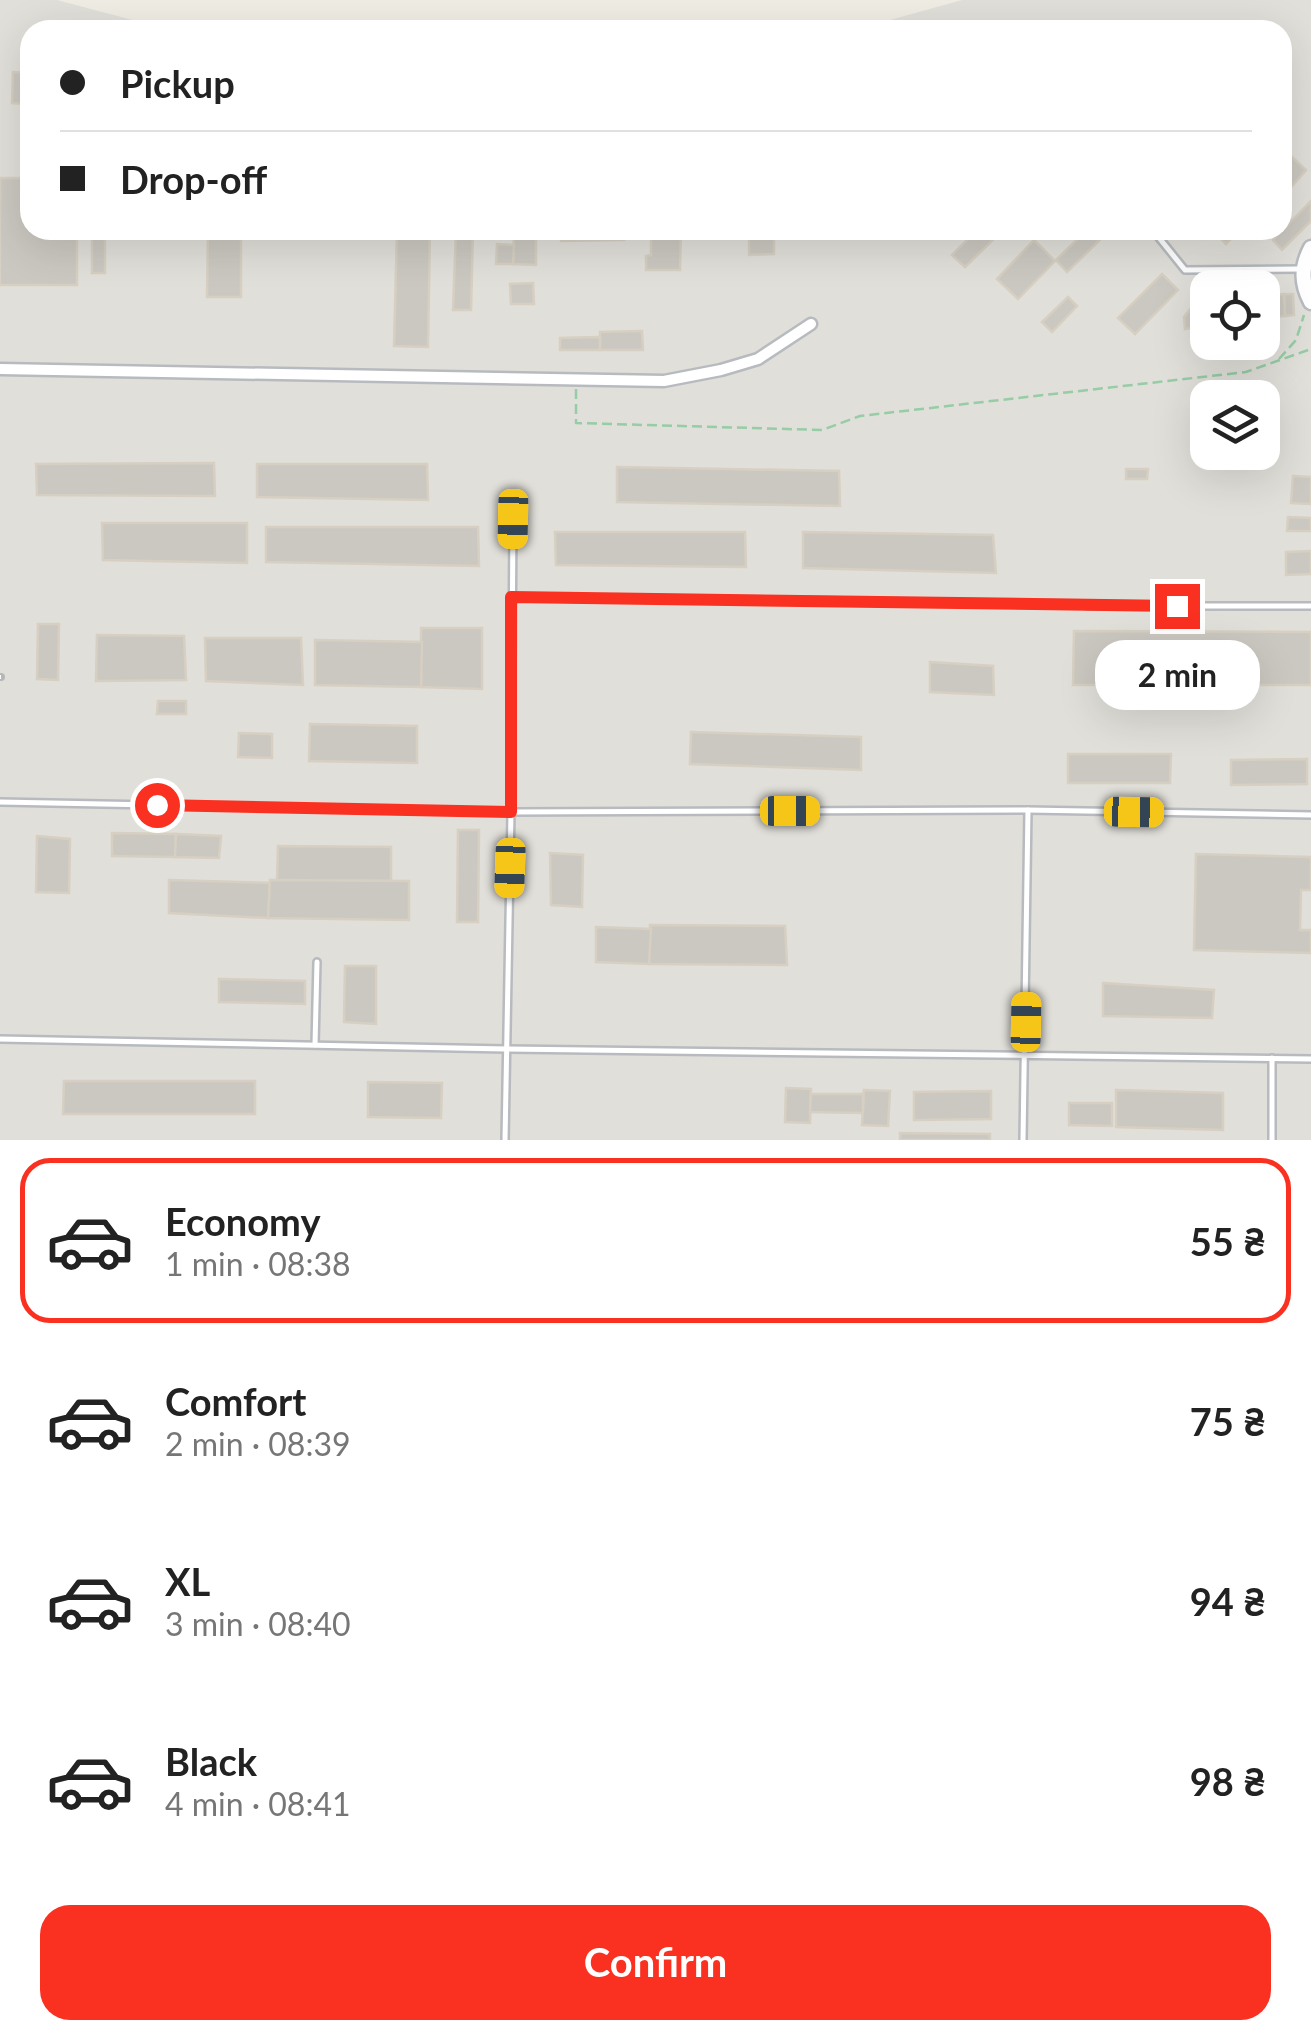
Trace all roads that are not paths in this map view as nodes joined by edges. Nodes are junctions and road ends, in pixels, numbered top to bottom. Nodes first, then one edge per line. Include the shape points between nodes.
1 (1161, 240) edge
2 (1311, 248) edge
3 (1302, 269) junction
4 (1310, 301) edge
5 (811, 324) dead end
6 (0, 369) edge
7 (513, 519) dead end
8 (511, 597) junction
9 (1311, 606) edge
10 (0, 802) edge
11 (1028, 810) junction
12 (511, 812) junction
13 (1311, 815) edge
14 (317, 962) dead end
15 (0, 1040) edge
16 (315, 1046) junction
17 (506, 1049) junction
18 (1025, 1054) junction
19 (1272, 1058) junction
20 (1311, 1059) edge
21 (504, 1140) edge
22 (1023, 1140) edge
23 (1272, 1140) edge

1 - 3 lane via 1185,270
2 - 3 street
3 - 4 street
5 - 6 street via 758,359 664,380
7 - 8 lane
8 - 9 lane
8 - 12 lane
10 - 12 lane
11 - 12 lane
11 - 13 lane
11 - 18 lane
12 - 17 lane
14 - 16 lane
15 - 16 lane
16 - 17 lane
17 - 18 lane
17 - 21 lane
18 - 19 lane
18 - 22 lane
19 - 20 lane
19 - 23 lane

